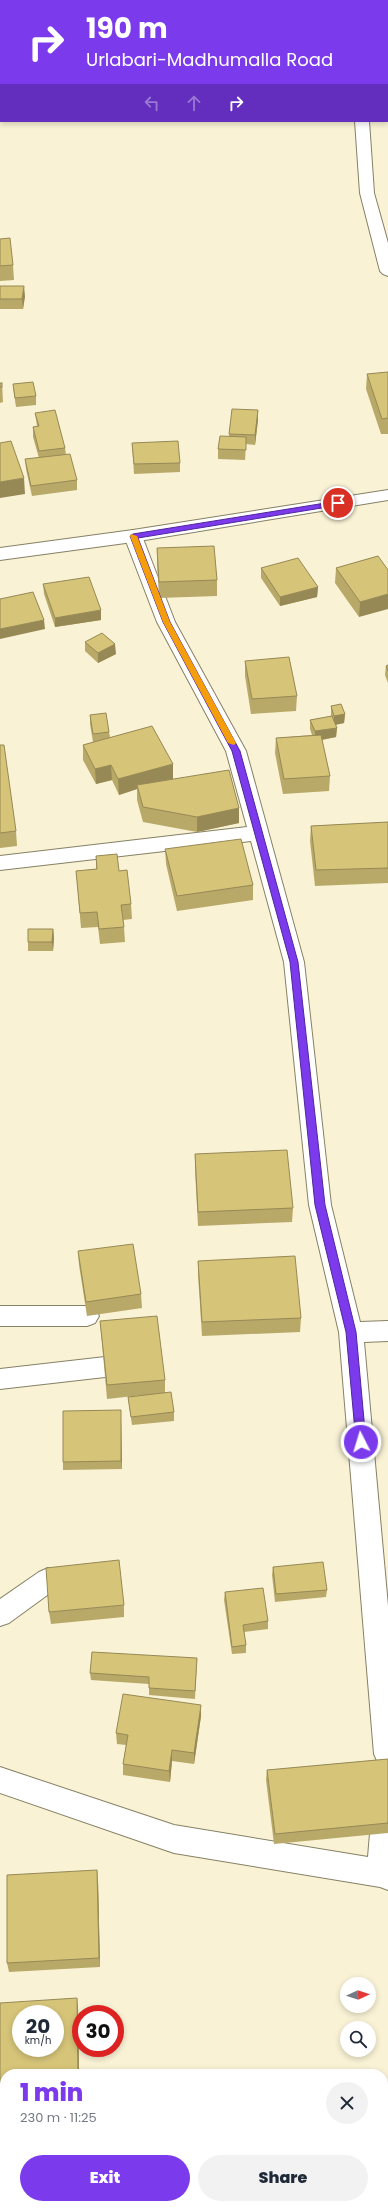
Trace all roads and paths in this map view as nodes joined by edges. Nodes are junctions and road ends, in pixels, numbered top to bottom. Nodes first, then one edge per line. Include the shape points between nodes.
1 (362, 122) edge
2 (388, 271) edge
3 (387, 497) edge
4 (133, 536) junction
5 (0, 554) edge
6 (258, 833) junction
7 (0, 863) edge
8 (0, 1316) edge
9 (87, 1316) edge
10 (388, 1331) edge
11 (351, 1332) junction
12 (105, 1367) edge
13 (0, 1379) edge
14 (48, 1580) edge
15 (0, 1614) edge
16 (388, 1754) edge
17 (0, 1780) edge
18 (388, 1786) edge
19 (384, 1874) edge

1 - 2 street via 367,193
3 - 4 street
4 - 5 street
4 - 6 street via 166,622 236,751
6 - 7 street
6 - 11 street via 294,962 320,1205
8 - 9 street
10 - 11 street
11 - 16 street
12 - 13 street
14 - 15 street
17 - 19 street via 174,1839
18 - 19 street

